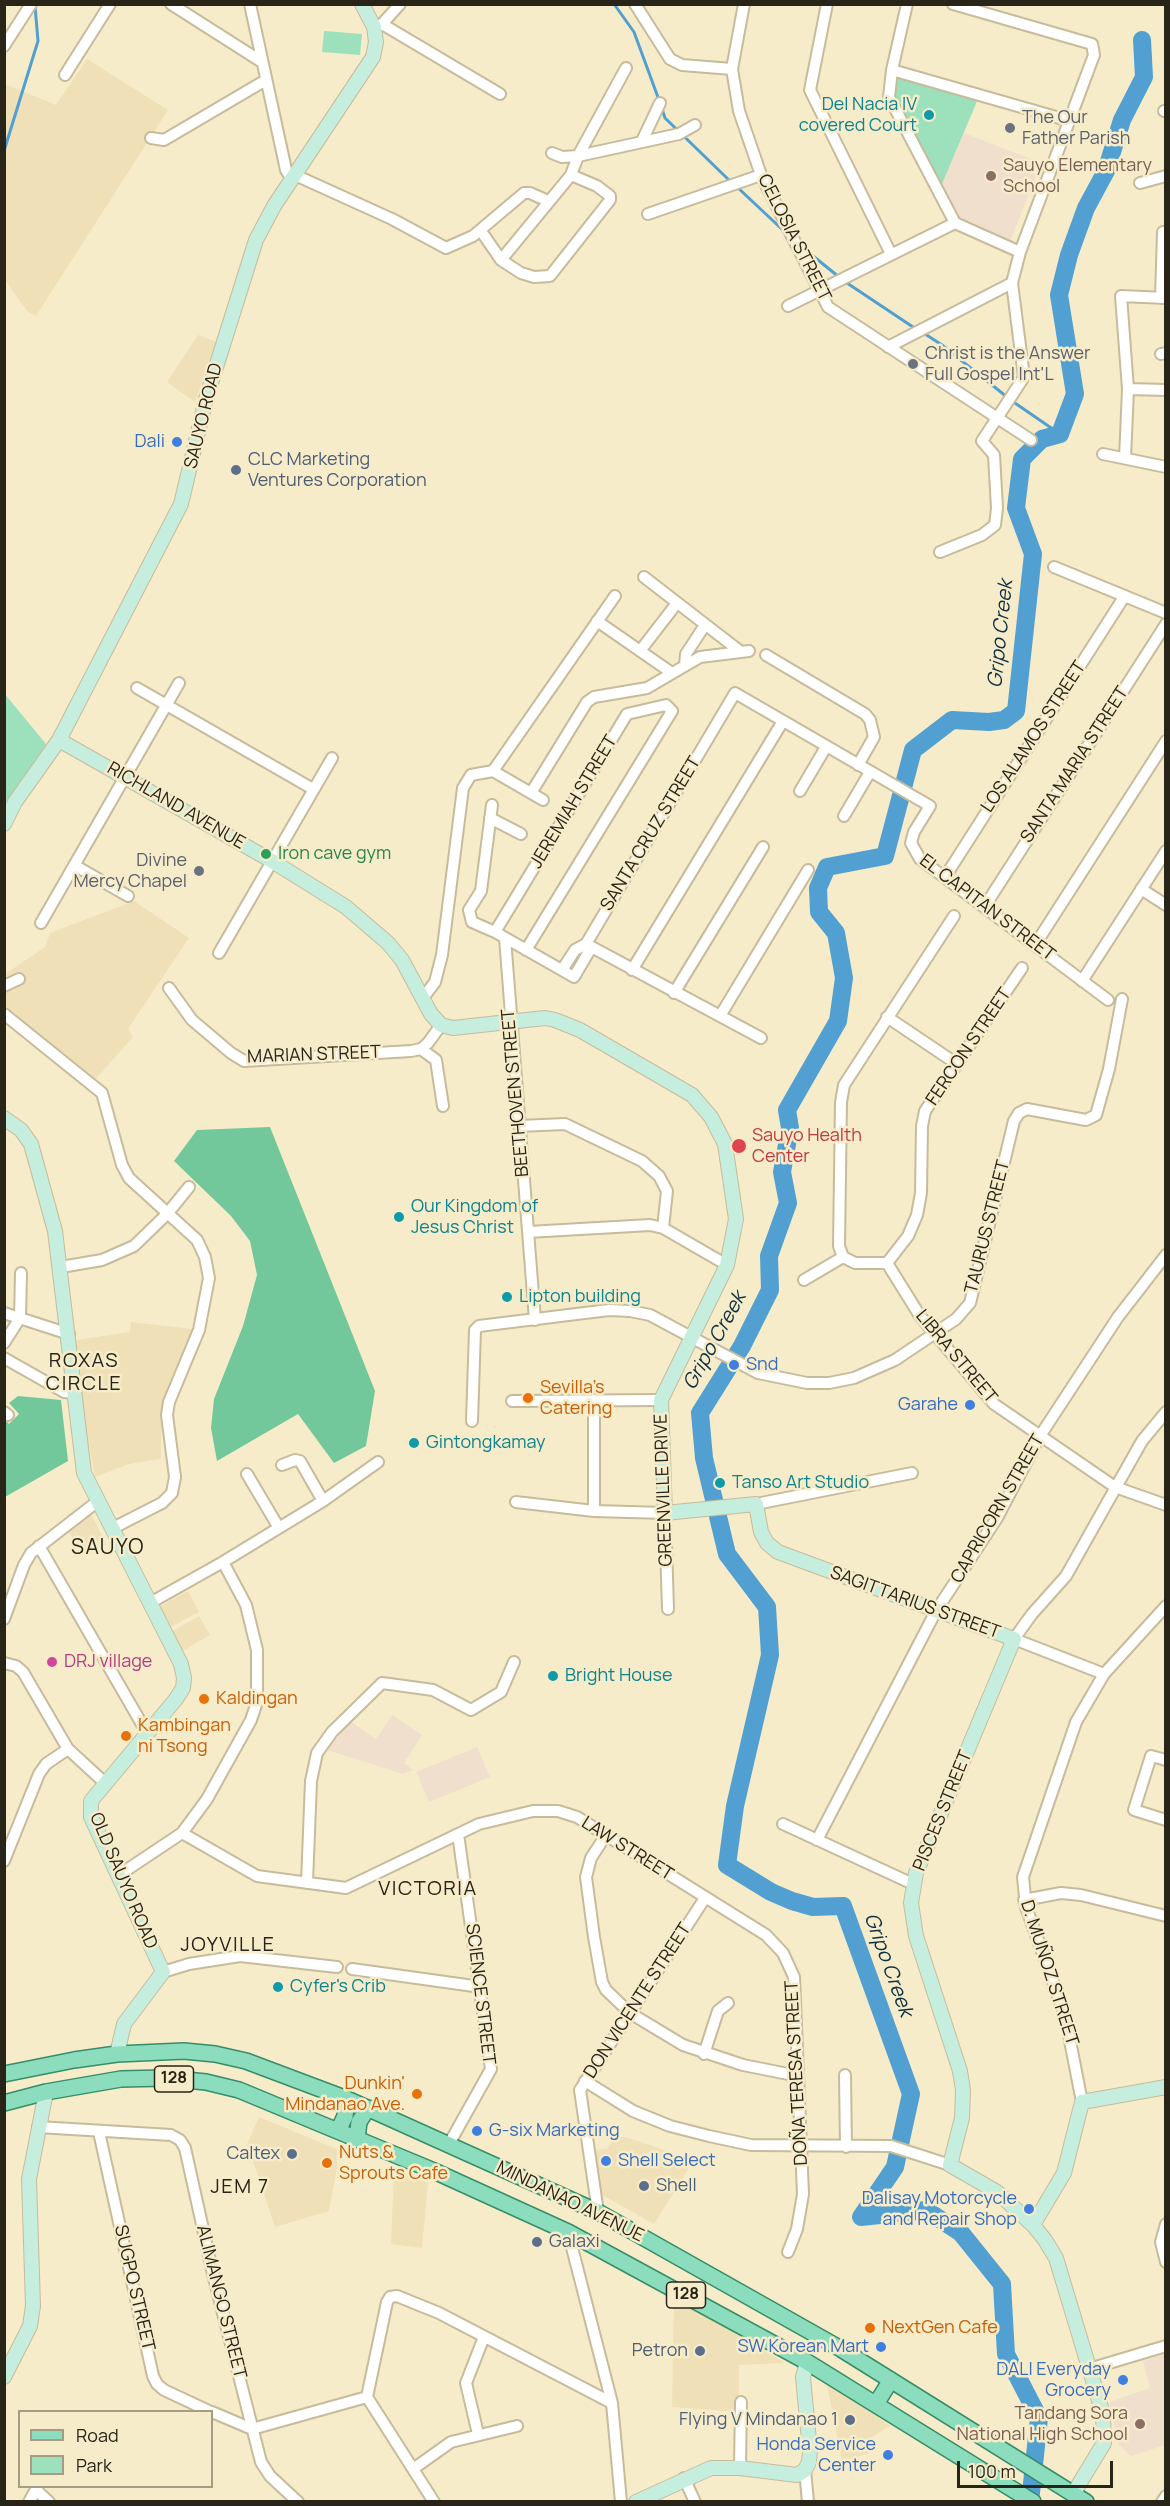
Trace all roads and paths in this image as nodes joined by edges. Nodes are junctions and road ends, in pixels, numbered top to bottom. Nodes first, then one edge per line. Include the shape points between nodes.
1 (31, 4) edge
2 (110, 4) edge
3 (171, 4) edge
4 (250, 4) edge
5 (362, 4) edge
6 (400, 4) edge
7 (635, 4) edge
8 (744, 4) edge
9 (827, 4) edge
10 (907, 4) edge
11 (953, 4) edge
12 (378, 26) junction
13 (4, 46) edge
14 (262, 62) junction
15 (627, 68) dead end
16 (732, 69) junction
17 (892, 70) junction
18 (65, 75) dead end
19 (266, 80) junction
20 (500, 94) dead end
21 (660, 103) dead end
22 (1070, 121) junction
23 (695, 125) dead end
24 (151, 138) dead end
25 (642, 141) junction
26 (283, 147) junction
27 (552, 153) dead end
28 (578, 156) junction
29 (296, 173) junction
30 (571, 175) junction
31 (761, 175) junction
32 (1166, 176) edge
33 (1140, 183) dead end
34 (548, 201) junction
35 (648, 214) dead end
36 (955, 223) junction
37 (1163, 232) dead end
38 (477, 233) junction
39 (1020, 252) junction
40 (891, 254) junction
41 (501, 260) junction
42 (1012, 283) junction
43 (819, 293) junction
44 (1163, 298) edge
45 (788, 306) dead end
46 (888, 347) junction
47 (1128, 389) junction
48 (1166, 390) edge
49 (997, 418) junction
50 (1031, 440) dead end
51 (1103, 454) dead end
52 (1125, 458) junction
53 (1166, 467) edge
54 (940, 552) dead end
55 (1054, 567) dead end
56 (644, 577) dead end
57 (615, 596) dead end
58 (1124, 597) junction
59 (676, 603) junction
60 (1166, 613) edge
61 (597, 621) junction
62 (1166, 624) edge
63 (705, 625) junction
64 (640, 651) junction
65 (766, 655) dead end
66 (685, 666) junction
67 (672, 673) junction
68 (179, 683) dead end
69 (137, 688) dead end
70 (735, 693) joint
71 (167, 705) junction
72 (783, 721) junction
73 (59, 740) junction
74 (1166, 741) edge
75 (826, 747) junction
76 (332, 758) dead end
77 (858, 765) junction
78 (493, 771) junction
79 (870, 772) junction
80 (125, 777) junction
81 (313, 789) junction
82 (800, 791) dead end
83 (531, 793) junction
84 (543, 800) dead end
85 (492, 805) dead end
86 (844, 816) dead end
87 (490, 818) junction
88 (4, 824) edge
89 (521, 834) dead end
90 (763, 847) dead end
91 (1166, 851) edge
92 (272, 861) junction
93 (74, 865) junction
94 (808, 870) dead end
95 (945, 877) junction
96 (1141, 890) junction
97 (128, 896) dead end
98 (1166, 905) edge
99 (985, 906) junction
100 (954, 916) dead end
101 (41, 923) dead end
102 (500, 935) junction
103 (1035, 945) junction
104 (589, 946) junction
105 (526, 950) junction
106 (219, 953) dead end
107 (1022, 968) dead end
108 (562, 970) junction
109 (632, 970) junction
110 (19, 979) dead end
111 (1082, 981) junction
112 (4, 986) edge
113 (169, 988) dead end
114 (674, 993) junction
115 (423, 998) junction
116 (1122, 999) dead end
117 (1108, 1000) dead end
118 (4, 1014) edge
119 (720, 1016) junction
120 (887, 1017) junction
121 (511, 1021) junction
122 (441, 1025) junction
123 (761, 1038) dead end
124 (421, 1049) junction
125 (957, 1064) junction
126 (443, 1106) dead end
127 (4, 1118) edge
128 (519, 1126) junction
129 (189, 1187) dead end
130 (167, 1214) junction
131 (663, 1228) junction
132 (528, 1232) junction
133 (1166, 1255) edge
134 (843, 1257) junction
135 (887, 1263) junction
136 (727, 1265) junction
137 (61, 1267) junction
138 (21, 1273) dead end
139 (804, 1280) dead end
140 (4, 1313) edge
141 (20, 1318) junction
142 (535, 1320) junction
143 (69, 1334) junction
144 (934, 1335) junction
145 (692, 1338) junction
146 (4, 1343) edge
147 (4, 1358) edge
148 (75, 1393) junction
149 (594, 1400) junction
150 (661, 1400) junction
151 (512, 1401) dead end
152 (1166, 1412) edge
153 (472, 1421) dead end
154 (1040, 1436) junction
155 (378, 1462) dead end
156 (282, 1466) dead end
157 (912, 1473) dead end
158 (247, 1474) dead end
159 (1115, 1487) junction
160 (98, 1501) junction
161 (323, 1501) junction
162 (516, 1502) dead end
163 (756, 1504) junction
164 (1166, 1505) edge
165 (594, 1511) junction
166 (665, 1513) junction
167 (113, 1528) junction
168 (279, 1528) junction
169 (39, 1546) junction
170 (223, 1562) junction
171 (150, 1603) junction
172 (1166, 1606) edge
173 (668, 1609) dead end
174 (936, 1611) junction
175 (4, 1619) edge
176 (1014, 1639) junction
177 (514, 1662) dead end
178 (4, 1663) edge
179 (1104, 1674) junction
180 (147, 1734) junction
181 (68, 1749) junction
182 (1166, 1761) edge
183 (105, 1783) junction
184 (1166, 1820) edge
185 (783, 1824) dead end
186 (182, 1833) junction
187 (458, 1834) junction
188 (606, 1835) junction
189 (817, 1840) junction
190 (4, 1861) edge
191 (119, 1875) junction
192 (307, 1883) junction
193 (913, 1884) junction
194 (705, 1899) junction
195 (1024, 1900) junction
196 (1166, 1916) edge
197 (337, 1967) dead end
198 (352, 1970) dead end
199 (163, 1972) junction
200 (481, 1987) junction
201 (728, 2003) dead end
202 (630, 2013) junction
203 (117, 2054) junction
204 (704, 2054) junction
205 (4, 2074) edge
206 (845, 2075) dead end
207 (798, 2076) junction
208 (585, 2081) junction
209 (1166, 2087) edge
210 (46, 2092) junction
211 (347, 2099) junction
212 (1082, 2102) junction
213 (4, 2103) edge
214 (368, 2108) junction
215 (38, 2127) junction
216 (338, 2131) junction
217 (99, 2132) junction
218 (357, 2139) junction
219 (449, 2144) junction
220 (846, 2146) junction
221 (802, 2147) junction
222 (950, 2165) junction
223 (598, 2212) junction
224 (1166, 2224) edge
225 (1033, 2225) junction
226 (568, 2232) junction
227 (788, 2252) dead end
228 (1166, 2262) edge
229 (484, 2337) junction
230 (1166, 2346) edge
231 (807, 2362) junction
232 (1089, 2369) junction
233 (4, 2378) edge
234 (891, 2380) junction
235 (367, 2397) junction
236 (741, 2402) dead end
237 (612, 2403) junction
238 (876, 2404) junction
239 (207, 2410) edge
240 (213, 2413) edge
241 (517, 2426) dead end
242 (252, 2429) junction
243 (478, 2434) junction
244 (740, 2468) junction
245 (413, 2469) junction
246 (805, 2470) junction
247 (684, 2478) junction
248 (37, 2488) edge
249 (1166, 2496) edge
250 (1080, 2498) edge
251 (29, 2502) edge
252 (49, 2502) edge
253 (298, 2502) edge
254 (434, 2502) edge
255 (621, 2502) edge
256 (636, 2502) edge
257 (695, 2502) edge
258 (808, 2502) edge
259 (1033, 2502) edge
260 (1162, 2502) edge

1 - 13 street
2 - 18 street
3 - 14 street
4 - 14 street
5 - 12 street, SAUYO ROAD
6 - 12 street
7 - 16 street via 670,59 682,65
8 - 16 street, CELOSIA STREET
9 - 40 street via 810,90
10 - 17 street
11 - 22 street via 1092,44 1094,55
12 - 20 street
12 - 29 street, SAUYO ROAD via 374,57
14 - 19 street
15 - 28 street
16 - 31 street, CELOSIA STREET via 739,111
17 - 22 street
17 - 36 street via 889,97
19 - 24 street via 164,140
19 - 26 street
21 - 25 street
22 - 39 street
23 - 25 street via 679,134
25 - 28 street
26 - 29 street
26 - 29 street via 286,170
27 - 28 street
28 - 30 street
29 - 38 street via 402,224 440,247 451,248
29 - 73 street, SAUYO ROAD via 256,240 206,399 181,504
30 - 34 street
30 - 41 street via 597,186 610,196 609,204 550,276 521,273
31 - 35 street
31 - 43 street, CELOSIA STREET
32 - 33 street
34 - 38 street via 524,193
34 - 41 street
36 - 39 street
36 - 40 street
37 - 44 street
38 - 41 street
39 - 42 street
40 - 43 street
42 - 46 street
42 - 49 street via 1023,377
43 - 45 street
43 - 46 street, CELOSIA STREET via 828,307
44 - 47 street via 1121,296
46 - 49 street, CELOSIA STREET
47 - 48 street
47 - 52 street
49 - 50 street, CELOSIA STREET
49 - 54 street via 982,441 994,455 994,525 982,535
51 - 52 street
52 - 53 street
55 - 58 street
56 - 59 street
57 - 61 street
58 - 60 street
58 - 95 street, LOS ALAMOS STREET
59 - 63 street
59 - 64 street
61 - 64 street
61 - 78 street
62 - 99 street, SANTA MARIA STREET
63 - 66 street via 686,654
63 - 66 street via 745,652 712,654
64 - 67 street
65 - 77 street via 865,714 874,737
66 - 67 street
67 - 83 street via 647,688 594,697 587,702
68 - 71 street
69 - 71 street
70 - 72 street, EL CAPITAN STREET
70 - 104 street, SANTA CRUZ STREET
71 - 80 street
71 - 81 street
72 - 75 street, EL CAPITAN STREET
72 - 109 street
73 - 80 street, RICHLAND AVENUE
73 - 88 street, SAUYO ROAD
74 - 103 street
75 - 77 street, EL CAPITAN STREET
75 - 82 street
76 - 81 street
77 - 79 street, EL CAPITAN STREET
78 - 83 street
78 - 115 street via 471,775 463,788 442,955 435,982
79 - 86 street
79 - 95 street, EL CAPITAN STREET via 930,806 911,843 914,852
80 - 92 street, RICHLAND AVENUE
80 - 93 street
81 - 92 street
83 - 84 street
85 - 87 street
87 - 89 street
87 - 102 street via 481,891 468,910 472,922
90 - 114 street
91 - 96 street
92 - 106 street
92 - 115 street, RICHLAND AVENUE via 346,907 388,943
93 - 97 street
93 - 101 street
94 - 119 street
95 - 99 street, EL CAPITAN STREET
96 - 98 street
96 - 111 street
99 - 103 street, EL CAPITAN STREET
100 - 120 street
102 - 105 street
102 - 105 street, JEREMIAH STREET via 627,714 666,705 672,711
102 - 121 street, BEETHOVEN STREET
103 - 111 street, EL CAPITAN STREET
104 - 108 street, SANTA CRUZ STREET via 575,950
104 - 108 street, SANTA CRUZ STREET via 574,977
104 - 109 street
105 - 108 street
107 - 125 street, FERCON STREET
109 - 114 street
110 - 112 street
111 - 117 street, EL CAPITAN STREET
113 - 124 street, MARIAN STREET via 192,1020 244,1061
114 - 119 street
115 - 122 street, RICHLAND AVENUE
116 - 144 street, TAURUS STREET via 1096,1115 1086,1120 1027,1109 1014,1121 970,1303
118 - 130 street via 102,1093 125,1172
119 - 123 street
120 - 125 street
120 - 134 street via 844,1085 839,1246
121 - 122 street, GREENVILLE DRIVE via 453,1028
121 - 128 street, BEETHOVEN STREET
121 - 136 street, GREENVILLE DRIVE via 545,1018 567,1024 681,1086 703,1105 725,1144 729,1164 736,1219
122 - 124 street
124 - 126 street via 436,1060
125 - 135 street, FERCON STREET via 922,1118 917,1215 908,1236
127 - 137 street, OLD SAUYO ROAD via 21,1130 31,1144
128 - 131 street via 566,1124 642,1161 659,1176 667,1191
128 - 132 street, BEETHOVEN STREET
129 - 130 street
130 - 137 street via 134,1246 118,1255
130 - 167 street via 197,1240 206,1257 209,1278 199,1330 169,1402 175,1485 168,1499
131 - 132 street via 630,1225
131 - 136 street
132 - 142 street, BEETHOVEN STREET
133 - 154 street, CAPRICORN STREET via 1118,1317
134 - 135 street via 855,1263
134 - 139 street
135 - 144 street, LIBRA STREET
136 - 145 street, GREENVILLE DRIVE
137 - 143 street, OLD SAUYO ROAD
138 - 141 street
140 - 141 street
141 - 143 street
141 - 146 street
142 - 145 street, TAURUS STREET via 630,1311 650,1315
142 - 153 street, TAURUS STREET via 476,1326
143 - 148 street, OLD SAUYO ROAD
144 - 145 street, TAURUS STREET via 874,1371 829,1383 785,1380 758,1373
144 - 154 street, LIBRA STREET via 994,1404
145 - 150 street, GREENVILLE DRIVE
147 - 148 street via 64,1392
148 - 160 street, OLD SAUYO ROAD via 84,1473
149 - 150 street
149 - 151 street
149 - 165 street
150 - 166 street, GREENVILLE DRIVE
152 - 159 street, PISCES STREET via 1142,1441
154 - 159 street, LIBRA STREET
154 - 174 street, CAPRICORN STREET via 996,1518
155 - 161 street
156 - 161 street via 300,1461
157 - 163 street
158 - 168 street
159 - 164 street, LIBRA STREET
159 - 176 street, PISCES STREET via 1066,1576
160 - 167 street, OLD SAUYO ROAD
160 - 169 street
161 - 168 street
162 - 165 street
163 - 166 street
163 - 174 street, SAGITTARIUS STREET via 761,1532 778,1552
165 - 166 street
166 - 173 street, GREENVILLE DRIVE
167 - 171 street, OLD SAUYO ROAD
168 - 170 street
169 - 175 street via 24,1565
169 - 180 street
170 - 171 street
170 - 186 street via 246,1605 253,1629 257,1702 230,1760
171 - 180 street, OLD SAUYO ROAD via 182,1664 184,1678 176,1699
172 - 179 street, D. MUÑOZ STREET
174 - 176 street, SAGITTARIUS STREET
174 - 189 street, CAPRICORN STREET
176 - 179 street, SAGITTARIUS STREET
176 - 193 street, PISCES STREET
177 - 192 street via 501,1692 471,1710 433,1690 382,1683 332,1732 317,1753 311,1781
178 - 181 street via 23,1672
179 - 195 street, D. MUÑOZ STREET via 1065,1749 1025,1869
180 - 183 street, OLD SAUYO ROAD
181 - 183 street
181 - 190 street via 46,1764 39,1774
182 - 184 street via 1151,1756 1134,1810
183 - 191 street, OLD SAUYO ROAD via 91,1801 91,1817
185 - 189 street
186 - 191 street
186 - 192 street via 257,1876
187 - 188 street, LAW STREET via 479,1824 533,1811 558,1811 577,1817
187 - 192 street, LAW STREET via 346,1888
187 - 200 street, SCIENCE STREET
188 - 194 street, LAW STREET
188 - 202 street via 591,1858 586,1877 594,1937 602,1982
189 - 193 street
191 - 199 street, OLD SAUYO ROAD
193 - 222 street, PISCES STREET via 911,1903 916,1936 952,2042 963,2090 962,2118
194 - 202 street, DON VICENTE STREET
194 - 207 street, DOÑA TERESA STREET via 766,1935 783,1953 795,1977
195 - 196 street via 1061,1893 1081,1895
195 - 212 street, D. MUÑOZ STREET via 1065,2015
197 - 199 street via 240,1956
198 - 200 street
199 - 203 street, OLD SAUYO ROAD via 124,2024
200 - 219 street, SCIENCE STREET via 491,2069
201 - 204 street via 718,2011
202 - 204 street
202 - 208 street, DON VICENTE STREET
203 - 205 main road, MINDANAO AVENUE / 128
203 - 211 main road, MINDANAO AVENUE / 128 via 214,2054 246,2061
204 - 207 street
206 - 220 street
207 - 221 street, DOÑA TERESA STREET
208 - 221 street via 633,2111 670,2126 751,2145
208 - 223 street, DON VICENTE STREET via 580,2090
209 - 212 street
210 - 213 main road, MINDANAO AVENUE / 128
210 - 215 street
210 - 216 main road, MINDANAO AVENUE / 128 via 121,2079 206,2082 239,2090
211 - 214 main road, MINDANAO AVENUE / 128
211 - 216 main road
212 - 225 street, D. MUÑOZ STREET via 1064,2173
214 - 218 main road via 359,2122
214 - 219 main road, MINDANAO AVENUE / 128
215 - 217 street
215 - 233 street via 29,2179 32,2316 21,2348
216 - 218 main road, MINDANAO AVENUE / 128
217 - 239 street, SUGPO STREET via 153,2376 164,2390
217 - 242 street, ALIMANGO STREET via 171,2135 185,2148
218 - 226 main road, MINDANAO AVENUE / 128
219 - 223 main road, MINDANAO AVENUE / 128
220 - 221 street
220 - 222 street via 902,2148
221 - 227 street, DOÑA TERESA STREET via 803,2194
222 - 225 street via 997,2192
223 - 234 main road, MINDANAO AVENUE / 128
224 - 228 street via 1161,2242
225 - 232 street via 1056,2258
226 - 231 main road, MINDANAO AVENUE / 128
226 - 237 street
229 - 235 street via 439,2313 390,2296
229 - 237 street
229 - 243 street via 466,2383
230 - 232 street
231 - 238 main road, MINDANAO AVENUE / 128
231 - 246 street via 803,2377 810,2451
232 - 250 street via 1105,2432
234 - 238 main road
234 - 250 main road, MINDANAO AVENUE / 128
235 - 242 street
235 - 245 street
236 - 244 street
237 - 255 street
238 - 259 main road, MINDANAO AVENUE / 128
240 - 242 street, SUGPO STREET
241 - 243 street
242 - 253 street, ALIMANGO STREET via 264,2469
243 - 245 street via 445,2445
244 - 246 street via 797,2475
244 - 247 street via 711,2468
245 - 254 street
246 - 258 street
247 - 256 street
247 - 257 street
248 - 251 street
248 - 252 street
249 - 260 street

